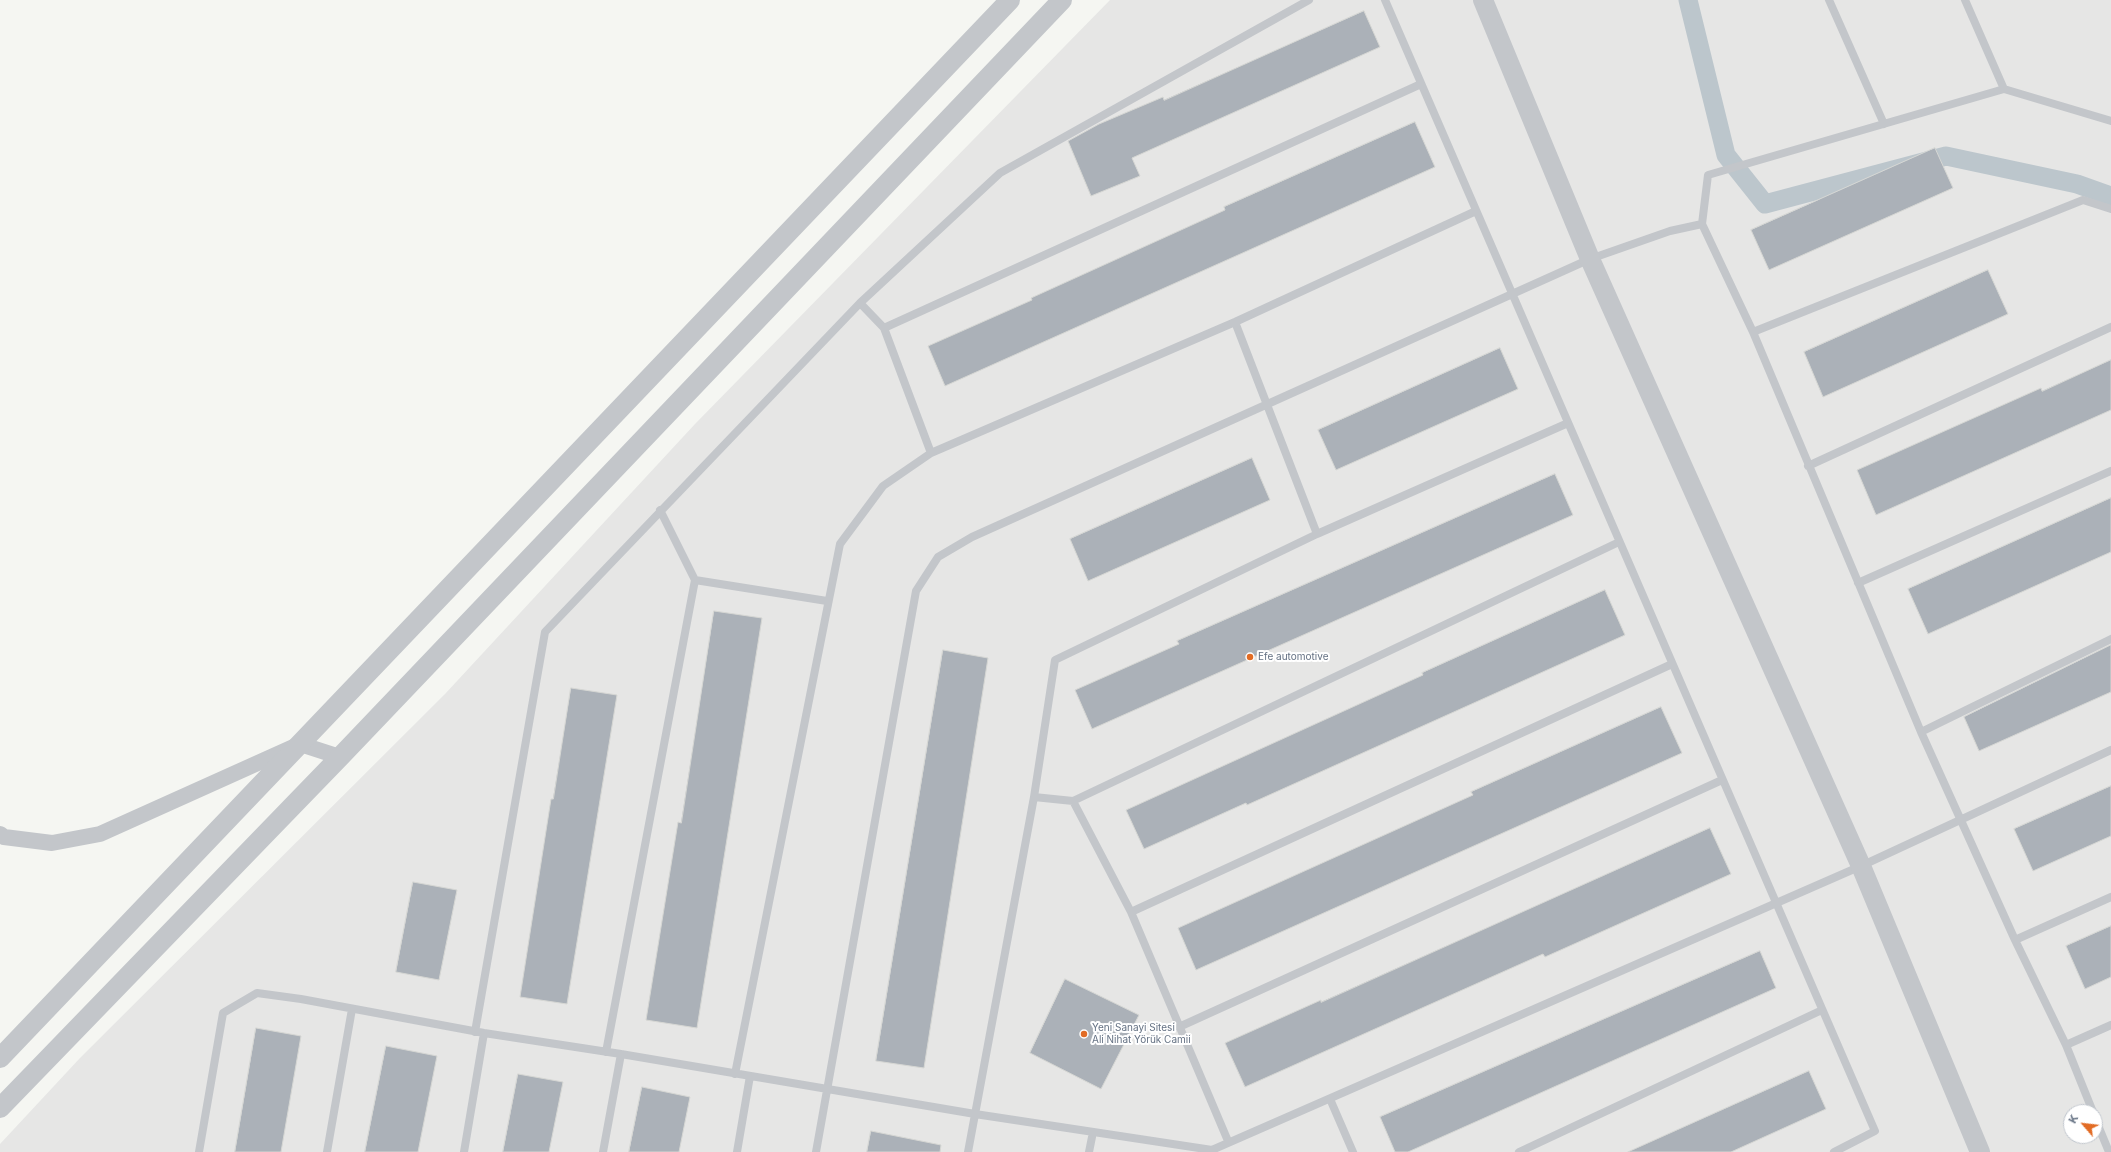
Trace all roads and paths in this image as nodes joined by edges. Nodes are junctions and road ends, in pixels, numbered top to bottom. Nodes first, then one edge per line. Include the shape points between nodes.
1 (1010, 0) edge
2 (1062, 0) edge
3 (1309, 0) edge
4 (1384, 0) edge
5 (1483, 0) edge
6 (1828, 0) edge
7 (1965, 0) edge
8 (1421, 84) junction
9 (2004, 89) junction
10 (2111, 121) edge
11 (1884, 124) junction
12 (2111, 209) edge
13 (1476, 211) junction
14 (1702, 224) junction
15 (1590, 259) junction
16 (1512, 294) junction
17 (860, 303) junction
18 (1236, 322) junction
19 (2111, 327) edge
20 (884, 328) junction
21 (1753, 332) junction
22 (1267, 403) junction
23 (1568, 423) junction
24 (931, 453) junction
25 (1808, 466) junction
26 (2111, 471) edge
27 (660, 510) junction
28 (1317, 534) junction
29 (1619, 542) junction
30 (695, 580) junction
31 (1858, 583) junction
32 (827, 601) junction
33 (2111, 639) edge
34 (1672, 664) junction
35 (1921, 732) junction
36 (300, 744) junction
37 (2111, 750) edge
38 (340, 757) junction
39 (1722, 780) junction
40 (1034, 797) junction
41 (1073, 801) junction
42 (1960, 819) junction
43 (0, 834) edge
44 (1861, 866) junction
45 (2111, 897) edge
46 (1776, 904) junction
47 (1131, 912) junction
48 (2015, 940) junction
49 (352, 1009) junction
50 (1822, 1010) junction
51 (2111, 1026) edge
52 (1179, 1027) junction
53 (475, 1032) junction
54 (484, 1033) junction
55 (2066, 1045) junction
56 (606, 1052) junction
57 (621, 1054) junction
58 (0, 1058) edge
59 (735, 1074) junction
60 (750, 1076) junction
61 (826, 1089) junction
62 (1330, 1099) junction
63 (2090, 1104) edge
64 (0, 1108) edge
65 (975, 1114) junction
66 (1093, 1132) junction
67 (2103, 1137) edge
68 (1228, 1141) junction
69 (1211, 1151) edge
70 (199, 1152) edge
71 (327, 1152) edge
72 (464, 1152) edge
73 (603, 1152) edge
74 (737, 1152) edge
75 (816, 1152) edge
76 (968, 1152) edge
77 (1089, 1152) edge
78 (1353, 1152) edge
79 (1519, 1152) edge
80 (1834, 1152) edge
81 (1980, 1152) edge
82 (2109, 1152) edge

1 - 36 street
2 - 38 street
3 - 17 lane via 1000,173
4 - 8 lane
5 - 15 street
6 - 11 lane
7 - 9 lane
8 - 13 lane
8 - 20 lane
9 - 10 lane
9 - 11 lane
11 - 14 lane via 1708,175
12 - 21 lane via 2082,200
13 - 16 lane
13 - 18 lane
14 - 15 lane via 1670,230
14 - 21 lane
15 - 16 lane
15 - 44 street
16 - 22 lane
16 - 23 lane
17 - 20 lane
17 - 27 lane
18 - 22 lane
18 - 24 lane
19 - 25 lane
20 - 24 lane
21 - 25 lane
22 - 28 lane
22 - 61 lane via 972,537 938,557 916,591
23 - 28 lane
23 - 29 lane
24 - 32 lane via 883,486 840,544
25 - 31 lane
26 - 31 lane
27 - 30 lane
27 - 53 lane via 545,632
28 - 40 lane via 1056,660
29 - 34 lane
29 - 41 lane
30 - 32 lane
30 - 56 lane
31 - 35 lane
32 - 59 lane
33 - 35 lane
34 - 39 lane
34 - 47 lane
35 - 42 lane
36 - 38 street
36 - 43 street via 100,834 52,843 4,837
36 - 58 street
37 - 42 lane
38 - 64 street
39 - 46 lane
39 - 52 lane
40 - 41 lane
40 - 65 lane
41 - 47 lane
42 - 44 lane
42 - 48 lane
44 - 46 lane
44 - 81 street
45 - 48 lane
46 - 50 lane
46 - 62 lane
47 - 52 lane
48 - 55 lane
49 - 53 lane
49 - 70 lane via 257,993 224,1013
49 - 71 lane
50 - 79 lane
50 - 80 lane via 1875,1131
51 - 55 lane
52 - 68 lane
53 - 54 lane
54 - 56 lane
54 - 72 lane
55 - 63 lane
56 - 57 lane
57 - 59 lane
57 - 73 lane
59 - 60 lane
60 - 61 lane
60 - 74 lane
61 - 65 lane
61 - 75 lane
62 - 68 lane
62 - 78 lane
65 - 66 lane
65 - 76 lane
66 - 69 lane
66 - 77 lane
67 - 82 lane
68 - 69 lane

